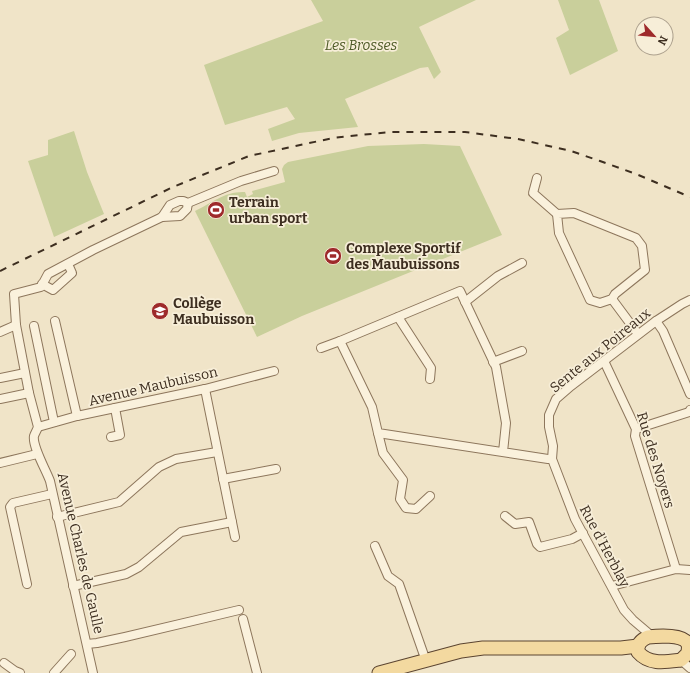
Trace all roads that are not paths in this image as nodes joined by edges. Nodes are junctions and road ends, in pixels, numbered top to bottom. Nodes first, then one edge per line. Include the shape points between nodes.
1 (274, 171) dead end
2 (537, 178) dead end
3 (188, 204) junction
4 (557, 214) junction
5 (162, 217) junction
6 (522, 263) dead end
7 (68, 264) junction
8 (42, 284) junction
9 (612, 300) junction
10 (690, 300) edge
11 (465, 302) junction
12 (398, 317) junction
13 (56, 321) dead end
14 (656, 321) junction
15 (16, 325) junction
16 (34, 326) dead end
17 (0, 332) edge
18 (638, 334) junction
19 (340, 341) junction
20 (321, 348) dead end
21 (522, 350) dead end
22 (604, 361) junction
23 (493, 362) junction
24 (274, 370) dead end
25 (26, 373) junction
26 (0, 378) edge
27 (430, 379) dead end
28 (205, 389) junction
29 (29, 393) junction
30 (690, 394) edge
31 (0, 399) edge
32 (115, 408) junction
33 (690, 410) edge
34 (77, 416) junction
35 (54, 422) junction
36 (38, 427) junction
37 (636, 429) junction
38 (378, 433) junction
39 (111, 437) dead end
40 (217, 452) junction
41 (503, 452) junction
42 (37, 454) junction
43 (552, 459) junction
44 (0, 463) edge
45 (276, 469) dead end
46 (223, 479) junction
47 (52, 494) junction
48 (430, 496) dead end
49 (505, 516) dead end
50 (57, 517) junction
51 (232, 522) junction
52 (582, 534) junction
53 (235, 536) dead end
54 (375, 546) dead end
55 (676, 569) junction
56 (690, 570) edge
57 (27, 584) dead end
58 (73, 586) junction
59 (612, 586) junction
60 (239, 610) dead end
61 (243, 619) dead end
62 (633, 620) junction
63 (653, 637) junction
64 (87, 644) junction
65 (638, 647) junction
66 (71, 654) dead end
67 (688, 654) edge
68 (426, 661) junction
69 (4, 663) dead end
70 (20, 673) edge
71 (54, 673) edge
72 (93, 673) edge
73 (257, 673) edge
74 (380, 673) edge

1 - 3 street via 240,181
2 - 4 street via 533,193
3 - 5 street via 180,216
3 - 5 street via 183,201 170,204
4 - 9 street via 559,233 590,300 600,303
4 - 9 street via 574,213 636,238 642,246 645,270 615,294
5 - 7 street
6 - 11 street via 498,276
7 - 8 street via 48,274
7 - 8 street via 72,273 53,290
8 - 15 street, Avenue Charles de Gaulle via 41,287 14,294
9 - 18 street
10 - 14 street, Sente aux Poireaux
11 - 12 street via 460,291
11 - 23 street
12 - 19 street
12 - 27 street via 431,368
13 - 34 street
14 - 18 street, Sente aux Poireaux
14 - 30 street
15 - 17 street
15 - 25 street, Avenue Charles de Gaulle
16 - 35 street
18 - 22 street, Sente aux Poireaux
19 - 20 street
19 - 38 street via 372,407
21 - 23 street
22 - 37 street, Rue des Noyers
22 - 43 street, Sente aux Poireaux via 556,399 549,415
23 - 41 street via 506,423
24 - 28 street, Avenue Maubuisson
25 - 26 street
25 - 29 street, Avenue Charles de Gaulle
28 - 32 street, Avenue Maubuisson
28 - 40 street
29 - 31 street
29 - 36 street, Avenue Charles de Gaulle
32 - 34 street, Avenue Maubuisson
32 - 39 street via 120,435
33 - 37 street
34 - 35 street, Avenue Maubuisson
35 - 36 street, Avenue Maubuisson
36 - 42 street, Avenue Charles de Gaulle via 34,437
37 - 55 street, Rue des Noyers via 635,436
38 - 41 street
38 - 48 street via 383,453 403,480 400,499 406,508 416,509
40 - 46 street
40 - 50 street via 176,459 159,467 119,502
41 - 43 street
42 - 44 street
42 - 47 street, Avenue Charles de Gaulle via 50,481
43 - 52 street, Rue d'Herblay
45 - 46 street
46 - 51 street
47 - 50 street, Avenue Charles de Gaulle
47 - 57 street via 13,503 10,507
49 - 52 street via 515,524 529,522 540,547
50 - 58 street, Avenue Charles de Gaulle
51 - 53 street
51 - 58 street via 181,532 139,568 126,574
52 - 59 street, Rue d'Herblay
54 - 68 street via 388,576 399,584
55 - 56 street
55 - 59 street
58 - 64 street, Avenue Charles de Gaulle
59 - 62 street, Rue d'Herblay via 624,610
60 - 64 street
61 - 73 street
62 - 63 street
62 - 65 street via 637,630
63 - 65 main road via 645,638
63 - 67 main road via 678,637 685,641
64 - 72 street, Avenue Charles de Gaulle
65 - 67 main road via 643,658 652,662
65 - 68 main road via 483,648
66 - 71 street
68 - 74 main road
69 - 70 street

